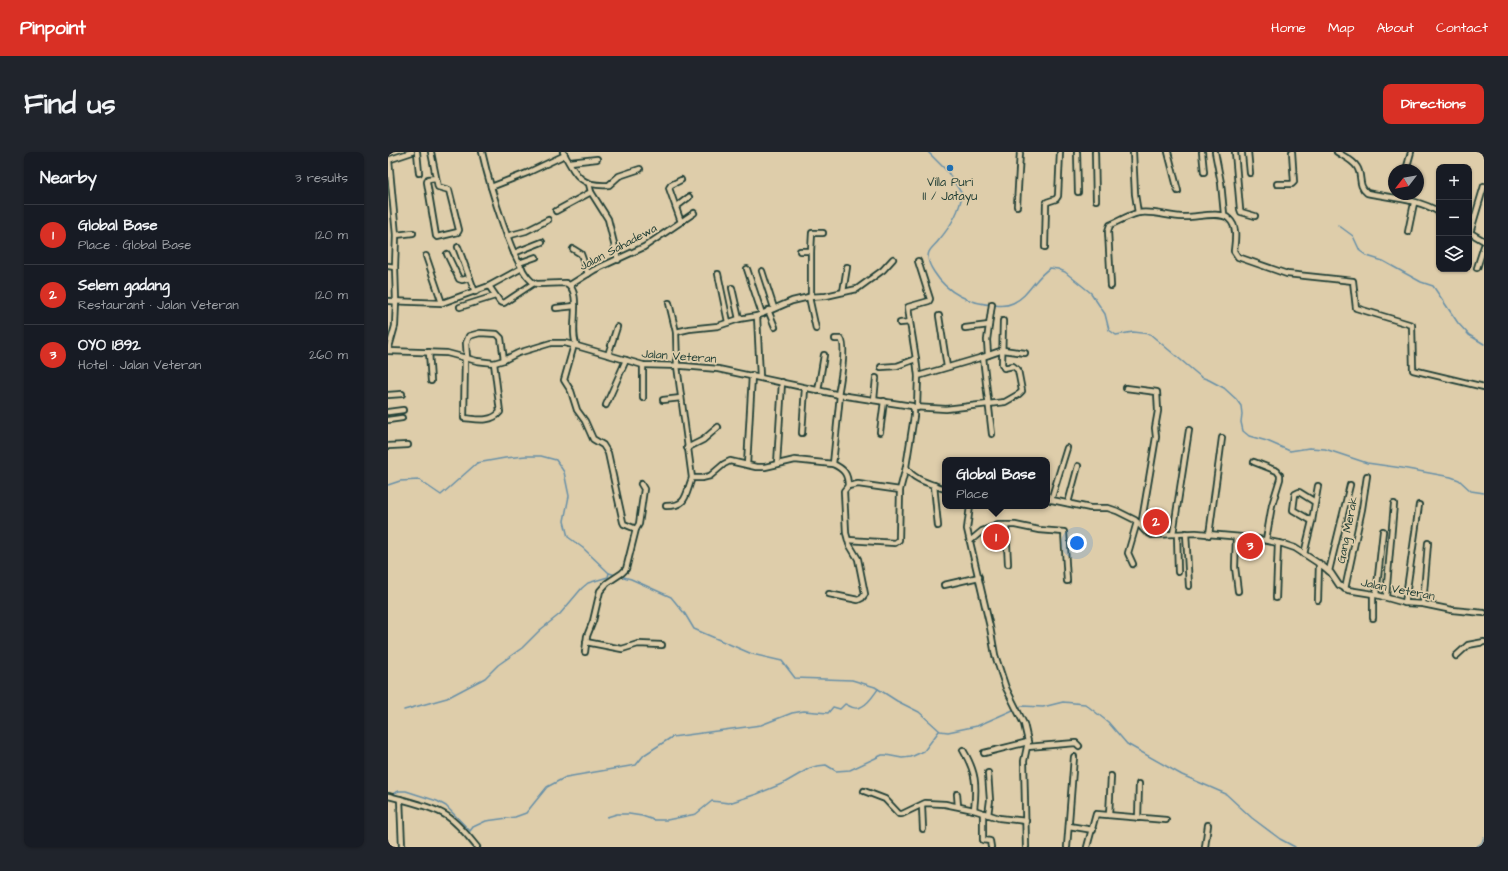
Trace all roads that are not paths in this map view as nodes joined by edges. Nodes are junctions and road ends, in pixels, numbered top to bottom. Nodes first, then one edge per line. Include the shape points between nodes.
1 (412, 152) edge
2 (417, 152) edge
3 (431, 152) edge
4 (482, 152) edge
5 (1020, 152) edge
6 (1060, 152) edge
7 (1077, 152) edge
8 (1095, 152) edge
9 (1133, 152) edge
10 (1168, 152) edge
11 (1202, 152) edge
12 (1215, 152) edge
13 (1235, 152) edge
14 (1248, 152) edge
15 (1292, 152) edge
16 (1337, 152) edge
17 (1411, 152) edge
18 (564, 154) edge
19 (597, 159) dead end
20 (389, 160) edge
21 (570, 162) junction
22 (1408, 164) edge
23 (640, 168) dead end
24 (1204, 172) dead end
25 (419, 173) dead end
26 (1250, 173) dead end
27 (436, 178) junction
28 (681, 180) dead end
29 (589, 184) junction
30 (1277, 184) dead end
31 (1484, 186) edge
32 (491, 187) junction
33 (1178, 191) dead end
34 (591, 192) junction
35 (1078, 192) dead end
36 (1388, 195) edge
37 (689, 197) dead end
38 (1096, 200) dead end
39 (1408, 200) edge
40 (1414, 203) junction
41 (1017, 206) dead end
42 (676, 207) junction
43 (1436, 210) edge
44 (556, 212) dead end
45 (694, 213) dead end
46 (1138, 213) junction
47 (1224, 214) dead end
48 (1255, 216) dead end
49 (548, 220) dead end
50 (681, 222) junction
51 (1472, 225) edge
52 (1408, 232) dead end
53 (413, 233) dead end
54 (823, 233) dead end
55 (1472, 233) edge
56 (396, 235) junction
57 (507, 236) junction
58 (1484, 241) edge
59 (542, 242) dead end
60 (1484, 246) edge
61 (458, 247) dead end
62 (1045, 248) dead end
63 (574, 249) dead end
64 (800, 251) dead end
65 (811, 251) junction
66 (514, 253) junction
67 (447, 254) dead end
68 (426, 256) dead end
69 (536, 257) dead end
70 (893, 259) dead end
71 (618, 260) junction
72 (918, 261) dead end
73 (519, 262) junction
74 (388, 266) edge
75 (395, 267) junction
76 (847, 267) dead end
77 (522, 268) junction
78 (1477, 268) dead end
79 (747, 269) dead end
80 (762, 271) dead end
81 (588, 274) junction
82 (718, 274) dead end
83 (470, 278) junction
84 (534, 283) junction
85 (570, 285) junction
86 (489, 286) junction
87 (1111, 286) dead end
88 (732, 288) dead end
89 (475, 292) junction
90 (843, 292) junction
91 (495, 296) junction
92 (810, 297) junction
93 (388, 301) edge
94 (396, 301) junction
95 (669, 303) dead end
96 (442, 304) junction
97 (992, 304) dead end
98 (575, 306) junction
99 (460, 307) dead end
100 (556, 308) dead end
101 (774, 308) junction
102 (768, 310) junction
103 (759, 315) junction
104 (939, 316) dead end
105 (739, 319) junction
106 (1002, 321) dead end
107 (728, 322) junction
108 (910, 322) junction
109 (900, 323) dead end
110 (989, 325) junction
111 (618, 327) dead end
112 (775, 327) dead end
113 (965, 328) dead end
114 (816, 329) dead end
115 (676, 332) junction
116 (835, 339) dead end
117 (576, 346) junction
118 (1003, 350) junction
119 (388, 351) edge
120 (429, 352) junction
121 (1025, 353) dead end
122 (608, 355) junction
123 (824, 355) dead end
124 (986, 356) junction
125 (466, 358) junction
126 (916, 359) junction
127 (504, 360) junction
128 (626, 360) junction
129 (494, 363) junction
130 (643, 364) junction
131 (677, 366) junction
132 (881, 367) dead end
133 (947, 367) junction
134 (752, 375) junction
135 (918, 376) junction
136 (760, 377) junction
137 (876, 378) dead end
138 (431, 381) dead end
139 (782, 382) junction
140 (1484, 387) edge
141 (805, 388) junction
142 (1126, 388) dead end
143 (818, 391) junction
144 (402, 394) dead end
145 (839, 394) junction
146 (388, 395) edge
147 (643, 398) dead end
148 (681, 398) junction
149 (663, 400) dead end
150 (874, 400) junction
151 (884, 401) junction
152 (988, 403) junction
153 (606, 405) dead end
154 (915, 408) junction
155 (403, 410) dead end
156 (388, 412) edge
157 (402, 418) dead end
158 (388, 420) edge
159 (718, 427) dead end
160 (1189, 430) dead end
161 (880, 432) dead end
162 (802, 434) dead end
163 (992, 434) dead end
164 (1222, 438) dead end
165 (408, 445) dead end
166 (388, 446) edge
167 (687, 448) junction
168 (1067, 448) dead end
169 (1254, 462) dead end
170 (777, 464) junction
171 (833, 464) junction
172 (747, 465) junction
173 (1078, 466) dead end
174 (906, 467) junction
175 (1367, 476) dead end
176 (692, 478) junction
177 (641, 484) dead end
178 (934, 485) junction
179 (1350, 485) dead end
180 (848, 486) junction
181 (1318, 486) dead end
182 (942, 488) edge
183 (900, 490) junction
184 (1050, 496) edge
185 (1050, 499) edge
186 (1315, 502) junction
187 (1068, 503) junction
188 (1394, 504) dead end
189 (1419, 505) dead end
190 (666, 506) dead end
191 (969, 509) edge
192 (1312, 521) junction
193 (1137, 522) junction
194 (1006, 525) junction
195 (938, 526) dead end
196 (1141, 526) junction
197 (636, 529) junction
198 (1383, 531) dead end
199 (1186, 533) junction
200 (1175, 534) junction
201 (1209, 535) junction
202 (1236, 537) junction
203 (848, 540) junction
204 (1266, 540) junction
205 (970, 541) junction
206 (1278, 543) junction
207 (1428, 543) dead end
208 (1304, 554) junction
209 (1319, 563) junction
210 (1008, 564) dead end
211 (1133, 564) dead end
212 (1329, 571) junction
213 (1178, 572) dead end
214 (979, 577) junction
215 (1067, 581) dead end
216 (944, 585) dead end
217 (1189, 586) dead end
218 (1345, 589) junction
219 (1238, 591) dead end
220 (829, 594) dead end
221 (1374, 594) junction
222 (1276, 598) dead end
223 (1386, 598) junction
224 (1318, 600) dead end
225 (1405, 603) junction
226 (1423, 604) junction
227 (1484, 613) edge
228 (1373, 618) dead end
229 (586, 642) junction
230 (1484, 642) edge
231 (662, 645) dead end
232 (585, 652) dead end
233 (1456, 656) dead end
234 (1027, 744) junction
235 (1079, 746) dead end
236 (963, 750) dead end
237 (984, 753) dead end
238 (1074, 757) dead end
239 (988, 773) dead end
240 (1111, 776) dead end
241 (1139, 784) dead end
242 (864, 791) dead end
243 (957, 794) dead end
244 (388, 796) edge
245 (400, 799) junction
246 (922, 806) junction
247 (958, 806) junction
248 (974, 810) junction
249 (986, 814) junction
250 (1108, 815) junction
251 (1138, 818) junction
252 (1166, 820) dead end
253 (1026, 821) junction
254 (1208, 825) dead end
255 (1069, 826) junction
256 (923, 829) dead end
257 (1093, 830) junction
258 (402, 847) edge
259 (477, 847) edge
260 (991, 847) edge
261 (1026, 847) edge
262 (1067, 847) edge
263 (1087, 847) edge
264 (1205, 847) edge

1 - 20 street
2 - 25 street
3 - 27 street
4 - 32 street
5 - 41 street
6 - 62 street via 1058,196 1046,204
7 - 35 street
8 - 38 street
9 - 46 street
10 - 33 street
11 - 24 street
12 - 47 street
13 - 48 street via 1240,209
14 - 26 street
15 - 30 street via 1294,182
16 - 36 street via 1358,167 1361,186 1367,193
17 - 22 street
18 - 21 street
18 - 32 street via 527,173
19 - 21 street
20 - 56 street
21 - 29 street via 578,177
23 - 29 street via 619,176 610,185
27 - 27 street via 439,187 449,190 459,230 438,237 426,182 428,179
28 - 42 street via 669,188
29 - 34 street
31 - 51 street
32 - 57 street
34 - 44 street
34 - 71 street via 608,219
37 - 42 street
39 - 40 street
40 - 43 street
40 - 52 street
42 - 50 street
45 - 50 street, Jalan Sahadewa
46 - 87 street via 1108,227
46 - 140 street via 1186,218 1225,216 1234,227 1234,252 1238,257 1287,274 1353,281 1356,308 1412,325 1413,370
49 - 57 street via 526,232
50 - 71 street, Jalan Sahadewa via 644,247
53 - 56 street
54 - 65 street via 812,233
55 - 58 street
56 - 75 street
57 - 66 street
59 - 66 street
60 - 78 street
61 - 83 street
63 - 81 street via 581,254
64 - 65 street
65 - 92 street
66 - 73 street
67 - 83 street via 459,279
68 - 96 street
69 - 73 street
70 - 90 street via 883,270 857,289
71 - 81 street, Jalan Sahadewa
72 - 108 street via 930,299 908,307
73 - 77 street
74 - 75 street
75 - 94 street
76 - 90 street
77 - 84 street
77 - 86 street
79 - 103 street
80 - 101 street
81 - 85 street, Jalan Sahadewa
82 - 107 street
83 - 89 street
84 - 85 street via 560,282
84 - 91 street via 504,303
85 - 98 street
86 - 89 street
86 - 91 street
88 - 105 street
89 - 96 street
90 - 92 street
91 - 99 street
92 - 101 street via 792,300
92 - 114 street
93 - 94 street
94 - 96 street
94 - 119 street via 395,326
95 - 115 street
97 - 110 street
98 - 100 street
98 - 117 street
101 - 102 street
102 - 103 street
102 - 112 street
103 - 105 street
103 - 136 street
104 - 133 street
105 - 107 street
106 - 118 street
107 - 115 street via 718,326
108 - 109 street
108 - 126 street
110 - 113 street
110 - 124 street
111 - 122 street
115 - 131 street
116 - 145 street via 841,338 843,342
117 - 122 street, Jalan Veteran
117 - 127 street, Jalan Veteran via 551,343
117 - 197 street via 564,380 593,439 603,445 608,453 623,522
118 - 121 street
118 - 124 street
118 - 152 street, Jalan Veteran via 1002,364 1004,368 1013,366 1018,370 1022,391 1005,402
119 - 120 street
120 - 125 street
120 - 138 street
122 - 128 street, Jalan Veteran
123 - 143 street
124 - 133 street
124 - 152 street
125 - 127 street via 466,343 469,336 480,333 497,334 502,338
125 - 129 street
125 - 129 street via 464,418 494,418 500,412
126 - 132 street via 897,366
126 - 135 street
127 - 129 street
128 - 130 street, Jalan Veteran
128 - 153 street
130 - 131 street, Jalan Veteran
130 - 147 street
131 - 134 street, Jalan Veteran via 718,368
131 - 148 street
133 - 135 street
134 - 136 street, Jalan Veteran
134 - 172 street
135 - 154 street
136 - 139 street, Jalan Veteran
137 - 150 street
139 - 141 street, Jalan Veteran
139 - 170 street
141 - 143 street, Jalan Veteran
141 - 162 street
142 - 196 street via 1159,392 1156,437
143 - 145 street, Jalan Veteran
144 - 146 street
145 - 150 street, Jalan Veteran
145 - 171 street
148 - 149 street
148 - 167 street
150 - 151 street, Jalan Veteran
151 - 154 street, Jalan Veteran
151 - 161 street
152 - 154 street, Jalan Veteran via 946,409
152 - 163 street
154 - 174 street
155 - 156 street
157 - 158 street
159 - 167 street via 703,440
160 - 200 street
164 - 201 street
165 - 166 street
167 - 176 street
168 - 184 street
169 - 204 street via 1277,471 1280,475
170 - 171 street via 794,460
170 - 172 street via 765,467
171 - 180 street via 848,476
172 - 176 street via 730,461 710,476
173 - 187 street
174 - 178 street via 912,475
174 - 183 street
175 - 218 street, Gang Merak
176 - 190 street via 684,500 678,505
177 - 197 street via 646,490
178 - 182 street
178 - 195 street
179 - 212 street
180 - 183 street via 858,484
180 - 203 street via 844,491
181 - 186 street
183 - 203 street via 898,542
185 - 187 street, Jalan Veteran
186 - 192 street
186 - 192 street via 1299,492 1295,494 1293,510
187 - 193 street, Jalan Veteran via 1090,508 1108,508
188 - 223 street
189 - 225 street
191 - 205 street via 967,521
192 - 208 street
193 - 196 street, Jalan Veteran
193 - 211 street via 1128,553
194 - 205 street via 982,531
194 - 210 street
194 - 215 street via 1064,532
196 - 200 street, Jalan Veteran via 1152,534
197 - 229 street via 626,569 600,591
198 - 221 street
199 - 200 street, Jalan Veteran
199 - 201 street, Jalan Veteran
199 - 217 street
200 - 213 street
201 - 202 street, Jalan Veteran
202 - 204 street, Jalan Veteran
202 - 219 street via 1235,567
203 - 220 street via 858,559 865,594 858,600
204 - 206 street, Jalan Veteran
205 - 214 street
206 - 208 street, Jalan Veteran via 1295,548
206 - 222 street
207 - 226 street
208 - 209 street, Jalan Veteran
209 - 212 street, Jalan Veteran
209 - 224 street
212 - 218 street, Jalan Veteran via 1339,586
214 - 216 street
214 - 234 street via 995,655 1012,703 1024,724
218 - 221 street, Jalan Veteran
221 - 223 street, Jalan Veteran
221 - 228 street
223 - 225 street, Jalan Veteran
225 - 226 street, Jalan Veteran
226 - 227 street, Jalan Veteran
229 - 231 street via 622,648 638,644
229 - 232 street
230 - 233 street via 1468,645
234 - 235 street via 1076,742
234 - 237 street
234 - 253 street via 1024,761
236 - 248 street via 973,773 976,791
238 - 255 street
239 - 249 street via 990,800
240 - 250 street
241 - 251 street
242 - 246 street via 885,799 899,814
243 - 247 street
244 - 245 street
245 - 258 street
245 - 259 street via 446,815
246 - 247 street
246 - 256 street
247 - 248 street
248 - 249 street
249 - 253 street
249 - 260 street via 983,840 990,841
250 - 251 street
250 - 257 street via 1096,814
251 - 252 street
253 - 261 street
254 - 264 street
255 - 257 street
255 - 262 street
257 - 263 street

